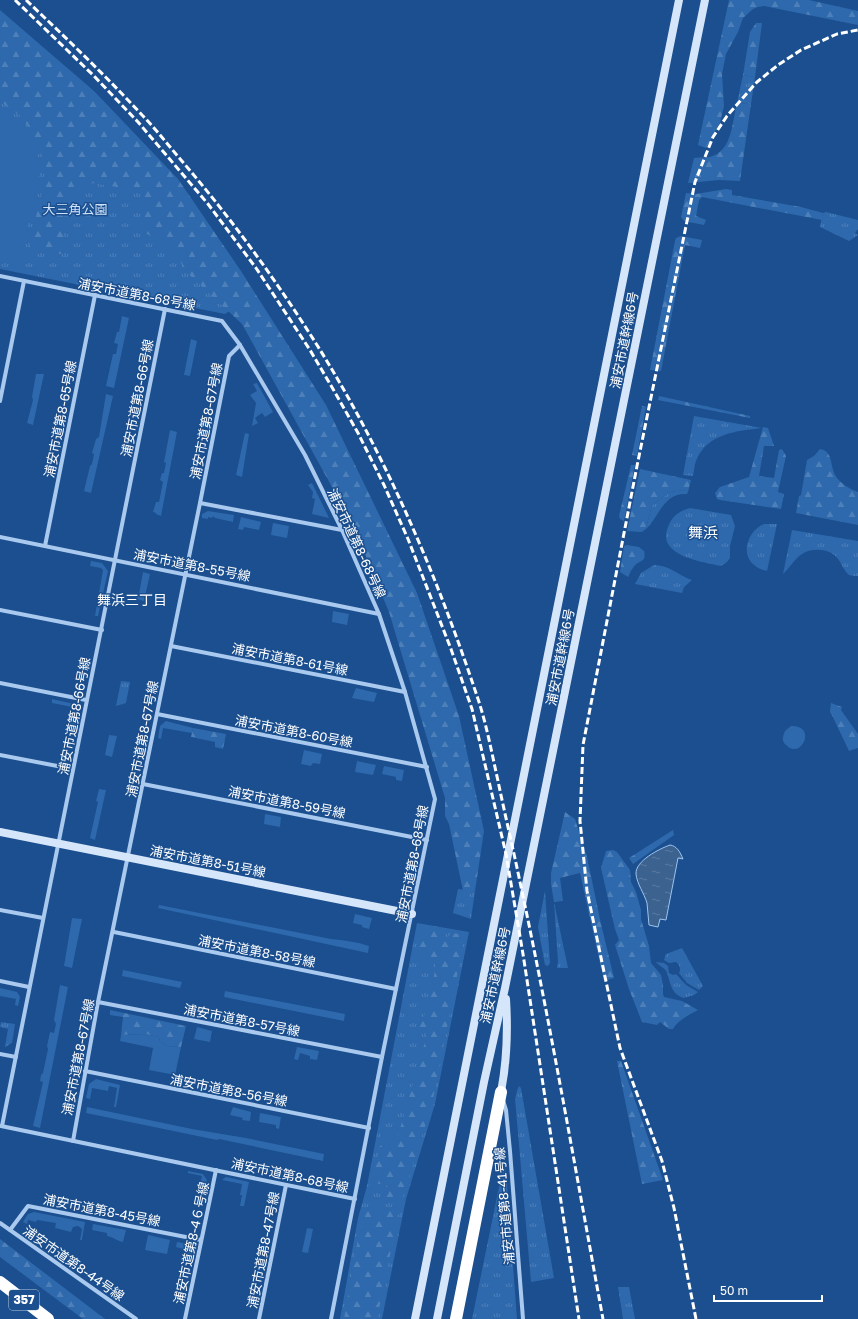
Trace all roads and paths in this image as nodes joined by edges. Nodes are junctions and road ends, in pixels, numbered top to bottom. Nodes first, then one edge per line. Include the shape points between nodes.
1 (679, 0) edge
2 (705, 0) edge
3 (0, 276) edge
4 (24, 281) junction
5 (94, 295) junction
6 (165, 309) junction
7 (240, 345) junction
8 (0, 401) edge
9 (200, 503) junction
10 (342, 530) junction
11 (0, 537) edge
12 (45, 546) junction
13 (115, 560) junction
14 (186, 574) junction
15 (0, 610) edge
16 (379, 614) junction
17 (102, 630) junction
18 (171, 646) junction
19 (0, 683) edge
20 (405, 692) junction
21 (86, 700) junction
22 (157, 714) junction
23 (0, 755) edge
24 (427, 767) junction
25 (73, 769) junction
26 (143, 784) junction
27 (0, 832) edge
28 (427, 840) junction
29 (58, 844) junction
30 (128, 858) junction
31 (0, 910) edge
32 (412, 914) junction
33 (43, 918) junction
34 (114, 932) junction
35 (0, 981) edge
36 (30, 987) junction
37 (506, 988) junction
38 (396, 989) junction
39 (98, 1002) junction
40 (0, 1054) edge
41 (16, 1057) junction
42 (382, 1057) junction
43 (85, 1071) junction
44 (501, 1092) junction
45 (1, 1126) edge
46 (369, 1128) junction
47 (73, 1141) junction
48 (216, 1170) junction
49 (286, 1185) junction
50 (355, 1199) junction
51 (0, 1224) edge
52 (10, 1230) junction
53 (201, 1240) junction
54 (0, 1282) edge
55 (48, 1319) edge
56 (136, 1319) edge
57 (185, 1319) edge
58 (259, 1319) edge
59 (332, 1319) edge
60 (415, 1319) edge
61 (437, 1319) edge
62 (456, 1319) edge
63 (523, 1319) edge

1 - 60 street, 浦安市道幹線6号
2 - 37 street, 浦安市道幹線6号
3 - 4 street, 浦安市道第8-68号線
4 - 5 street, 浦安市道第8-68号線
4 - 8 street
5 - 6 street, 浦安市道第8-68号線
5 - 12 street, 浦安市道第8-65号線
6 - 7 street, 浦安市道第8-68号線 via 222,321
6 - 13 street, 浦安市道第8-66号線
7 - 9 street, 浦安市道第8-67号線 via 229,356
7 - 10 street, 浦安市道第8-68号線 via 305,455
9 - 10 street
9 - 14 street, 浦安市道第8-67号線
10 - 16 street, 浦安市道第8-68号線
11 - 12 street, 浦安市道第8-55号線
12 - 13 street, 浦安市道第8-55号線
13 - 14 street, 浦安市道第8-55号線
13 - 17 street, 浦安市道第8-66号線
14 - 16 street, 浦安市道第8-55号線
14 - 18 street, 浦安市道第8-67号線
15 - 17 street
16 - 20 street, 浦安市道第8-68号線
17 - 21 street, 浦安市道第8-66号線
18 - 20 street, 浦安市道第8-61号線
18 - 22 street, 浦安市道第8-67号線
19 - 21 street
20 - 24 street, 浦安市道第8-68号線
21 - 25 street, 浦安市道第8-66号線
22 - 24 street, 浦安市道第8-60号線
22 - 26 street, 浦安市道第8-67号線
23 - 25 street
24 - 28 street, 浦安市道第8-68号線 via 435,799
25 - 29 street, 浦安市道第8-66号線
26 - 28 street, 浦安市道第8-59号線
26 - 30 street, 浦安市道第8-67号線
27 - 29 street, 浦安市道第8-51号線
28 - 32 street, 浦安市道第8-68号線
29 - 30 street, 浦安市道第8-51号線
29 - 33 street, 浦安市道第8-66号線
30 - 32 street, 浦安市道第8-51号線
30 - 34 street, 浦安市道第8-67号線
31 - 33 street
32 - 38 street, 浦安市道第8-68号線
33 - 36 street, 浦安市道第8-66号線
34 - 38 street, 浦安市道第8-58号線
34 - 39 street, 浦安市道第8-67号線
35 - 36 street
36 - 41 street, 浦安市道第8-66号線
37 - 44 street via 508,1046
37 - 61 street, 浦安市道幹線6号
38 - 42 street, 浦安市道第8-68号線
39 - 42 street, 浦安市道第8-57号線
39 - 43 street, 浦安市道第8-67号線
40 - 41 street
41 - 45 street, 浦安市道第8-66号線
42 - 46 street, 浦安市道第8-68号線
43 - 46 street, 浦安市道第8-56号線
43 - 47 street, 浦安市道第8-67号線
44 - 62 highway
44 - 63 street, 浦安市道第8-41号線 via 506,1110 510,1151
45 - 47 street, 浦安市道第8-68号線
46 - 50 street, 浦安市道第8-68号線
47 - 48 street, 浦安市道第8-68号線
48 - 49 street, 浦安市道第8-68号線
48 - 53 street, 浦安市道第8-4６号線
49 - 50 street, 浦安市道第8-68号線
49 - 58 street, 浦安市道第8-47号線
50 - 59 street
51 - 52 street, 浦安市道第8-44号線
52 - 53 street, 浦安市道第8-45号線 via 28,1206
52 - 56 street, 浦安市道第8-44号線
53 - 57 street, 浦安市道第8-4６号線
54 - 55 highway, 357

